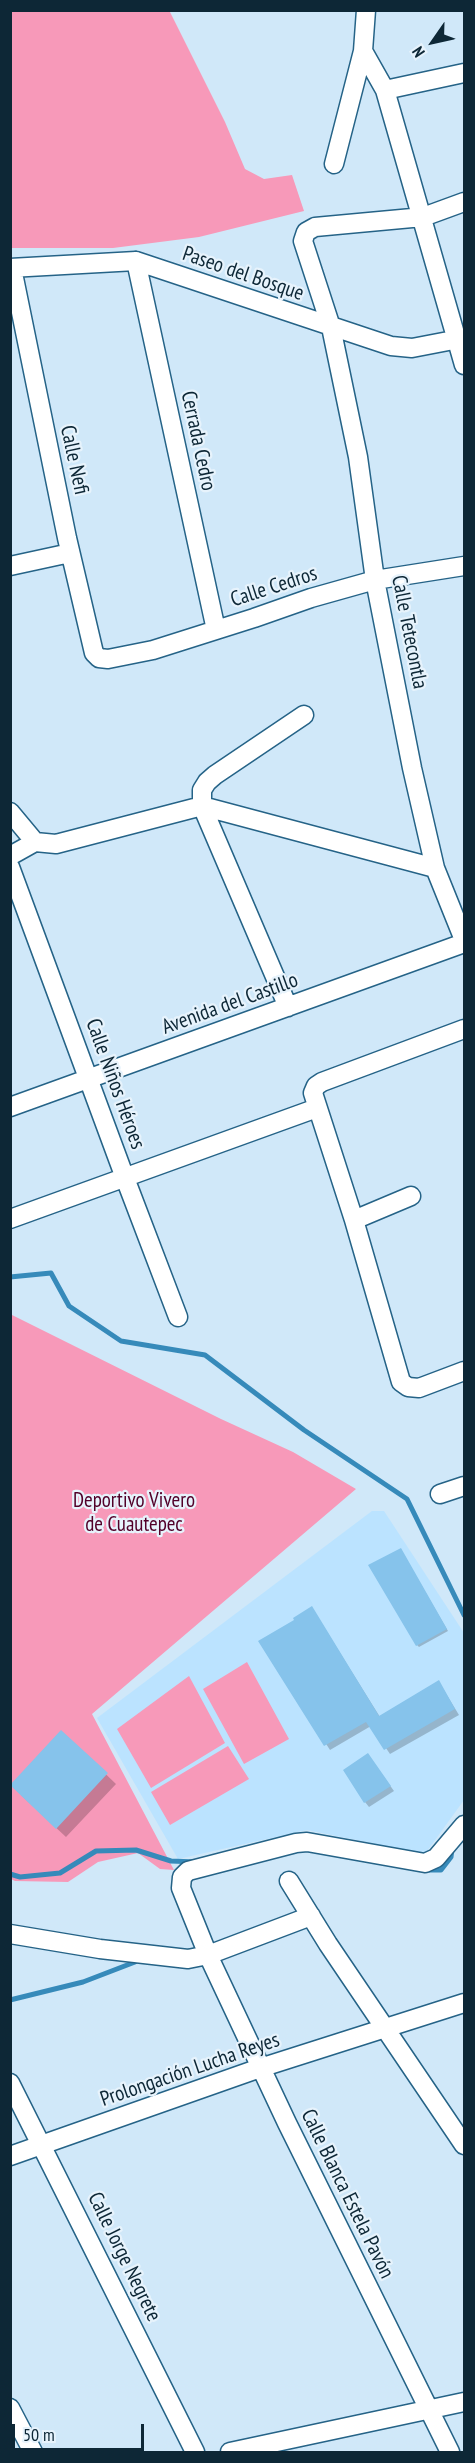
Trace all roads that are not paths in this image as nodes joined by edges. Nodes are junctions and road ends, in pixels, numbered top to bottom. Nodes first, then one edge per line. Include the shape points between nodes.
1 (366, 10) edge
2 (363, 51) junction
3 (465, 73) edge
4 (385, 90) junction
5 (334, 164) dead end
6 (465, 202) edge
7 (423, 217) junction
8 (136, 261) junction
9 (11, 268) edge
10 (331, 327) junction
11 (462, 339) edge
12 (465, 365) edge
13 (70, 552) junction
14 (10, 566) edge
15 (465, 566) edge
16 (375, 580) junction
17 (216, 630) junction
18 (99, 658) joint
19 (304, 715) dead end
20 (202, 806) junction
21 (10, 812) edge
22 (35, 842) junction
23 (10, 856) edge
24 (10, 867) edge
25 (435, 868) junction
26 (465, 941) edge
27 (288, 1007) junction
28 (465, 1029) edge
29 (90, 1078) junction
30 (10, 1107) edge
31 (317, 1108) junction
32 (125, 1178) junction
33 (411, 1196) dead end
34 (10, 1219) edge
35 (354, 1220) junction
36 (178, 1317) dead end
37 (465, 1371) edge
38 (465, 1486) edge
39 (441, 1494) dead end
40 (461, 1828) edge
41 (289, 1881) dead end
42 (311, 1916) junction
43 (10, 1934) edge
44 (208, 1955) junction
45 (465, 2003) edge
46 (385, 2030) junction
47 (260, 2068) junction
48 (10, 2083) edge
49 (465, 2145) edge
50 (43, 2146) junction
51 (10, 2156) edge
52 (465, 2402) edge
53 (10, 2408) edge
54 (429, 2410) junction
55 (33, 2452) edge
56 (195, 2452) edge
57 (230, 2452) edge
58 (450, 2452) edge

1 - 2 street
2 - 4 street
2 - 5 street
3 - 4 street
4 - 7 street
6 - 7 street
7 - 10 street, Calle Tetecontla via 315,227 306,232 303,241
7 - 11 street
8 - 9 street, Paseo del Bosque
8 - 10 street, Paseo del Bosque
8 - 17 street, Cerrada Cedro
9 - 13 street, Calle Nefi
10 - 11 street, Paseo del Bosque via 391,346 412,348
10 - 16 street, Calle Tetecontla via 358,457
11 - 12 street
13 - 14 street
13 - 18 street, Calle Nefi via 94,653
15 - 16 street, Calle Cedros
16 - 17 street, Calle Cedros
16 - 25 street, Calle Tetecontla
17 - 18 street, Calle Cedros via 153,650
19 - 20 street via 207,782 202,790
20 - 22 street via 56,844
20 - 25 street
20 - 27 street
21 - 22 street
22 - 23 street
24 - 29 street, Calle Niños Héroes
25 - 26 street, Calle Tetecontla
26 - 27 street, Avenida del Castillo
27 - 29 street, Avenida del Castillo
28 - 31 street via 322,1082 313,1093
29 - 30 street, Avenida del Castillo
29 - 32 street, Calle Niños Héroes
31 - 32 street
31 - 35 street
32 - 34 street
32 - 36 street, Calle Niños Héroes
33 - 35 street
35 - 37 street via 401,1382 419,1388
38 - 39 street
40 - 44 street, Calle Blanca Estela Pavón via 430,1862 307,1842 188,1871 182,1877 182,1888
41 - 42 street
42 - 44 street
42 - 46 street
43 - 44 street via 188,1959
44 - 47 street, Calle Blanca Estela Pavón
45 - 46 street, Prolongación Lucha Reyes
46 - 47 street, Prolongación Lucha Reyes
46 - 49 street
47 - 50 street, Prolongación Lucha Reyes
47 - 54 street, Calle Blanca Estela Pavón
48 - 50 street, Calle Jorge Negrete
50 - 51 street, Prolongación Lucha Reyes
50 - 56 street, Calle Jorge Negrete
52 - 54 street
53 - 55 street
54 - 57 street
54 - 58 street, Calle Blanca Estela Pavón

